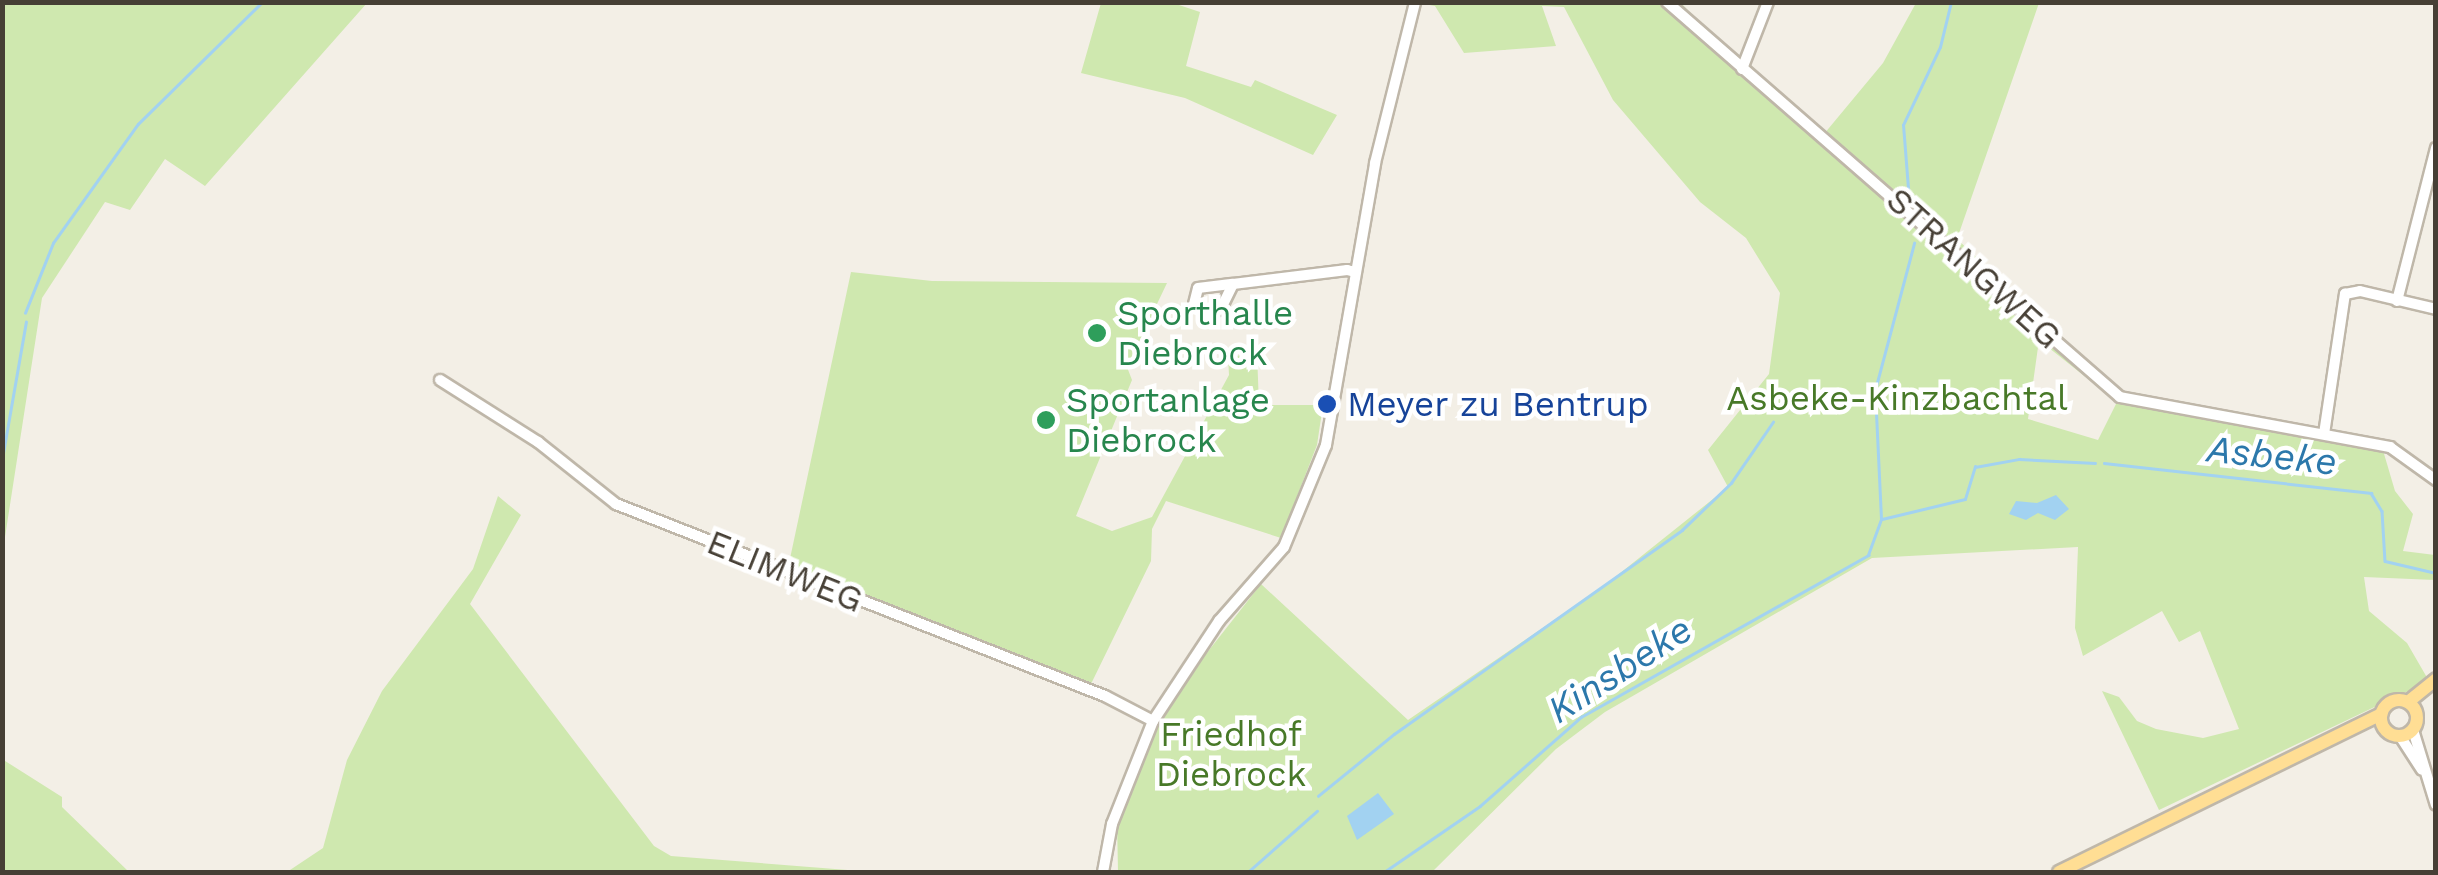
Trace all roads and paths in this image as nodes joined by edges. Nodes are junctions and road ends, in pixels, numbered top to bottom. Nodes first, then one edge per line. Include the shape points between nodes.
1 (1415, 2) edge
2 (1667, 2) edge
3 (1768, 2) edge
4 (1742, 68) junction
5 (2436, 148) edge
6 (1355, 272) junction
7 (1233, 284) dead end
8 (2397, 300) junction
9 (2436, 309) edge
10 (440, 380) dead end
11 (2324, 434) junction
12 (2436, 480) edge
13 (2436, 679) edge
14 (2436, 688) edge
15 (2412, 706) junction
16 (1152, 720) junction
17 (2382, 720) junction
18 (2406, 733) junction
19 (2436, 805) edge
20 (1103, 872) edge
21 (2060, 872) edge

1 - 6 street
2 - 4 street, STRANGWEG
3 - 4 street
4 - 11 street, STRANGWEG via 2120,397
5 - 8 street
6 - 7 street
6 - 16 street via 1326,444 1292,530 1276,558 1219,620
8 - 9 street
8 - 11 street via 2345,294
10 - 16 street, ELIMWEG via 538,442 616,504
11 - 12 street, STRANGWEG via 2390,446
13 - 15 main road
14 - 15 main road
15 - 17 main road via 2395,700
15 - 18 main road
16 - 20 street via 1117,806
17 - 18 main road
17 - 21 main road via 2334,736
18 - 19 street

